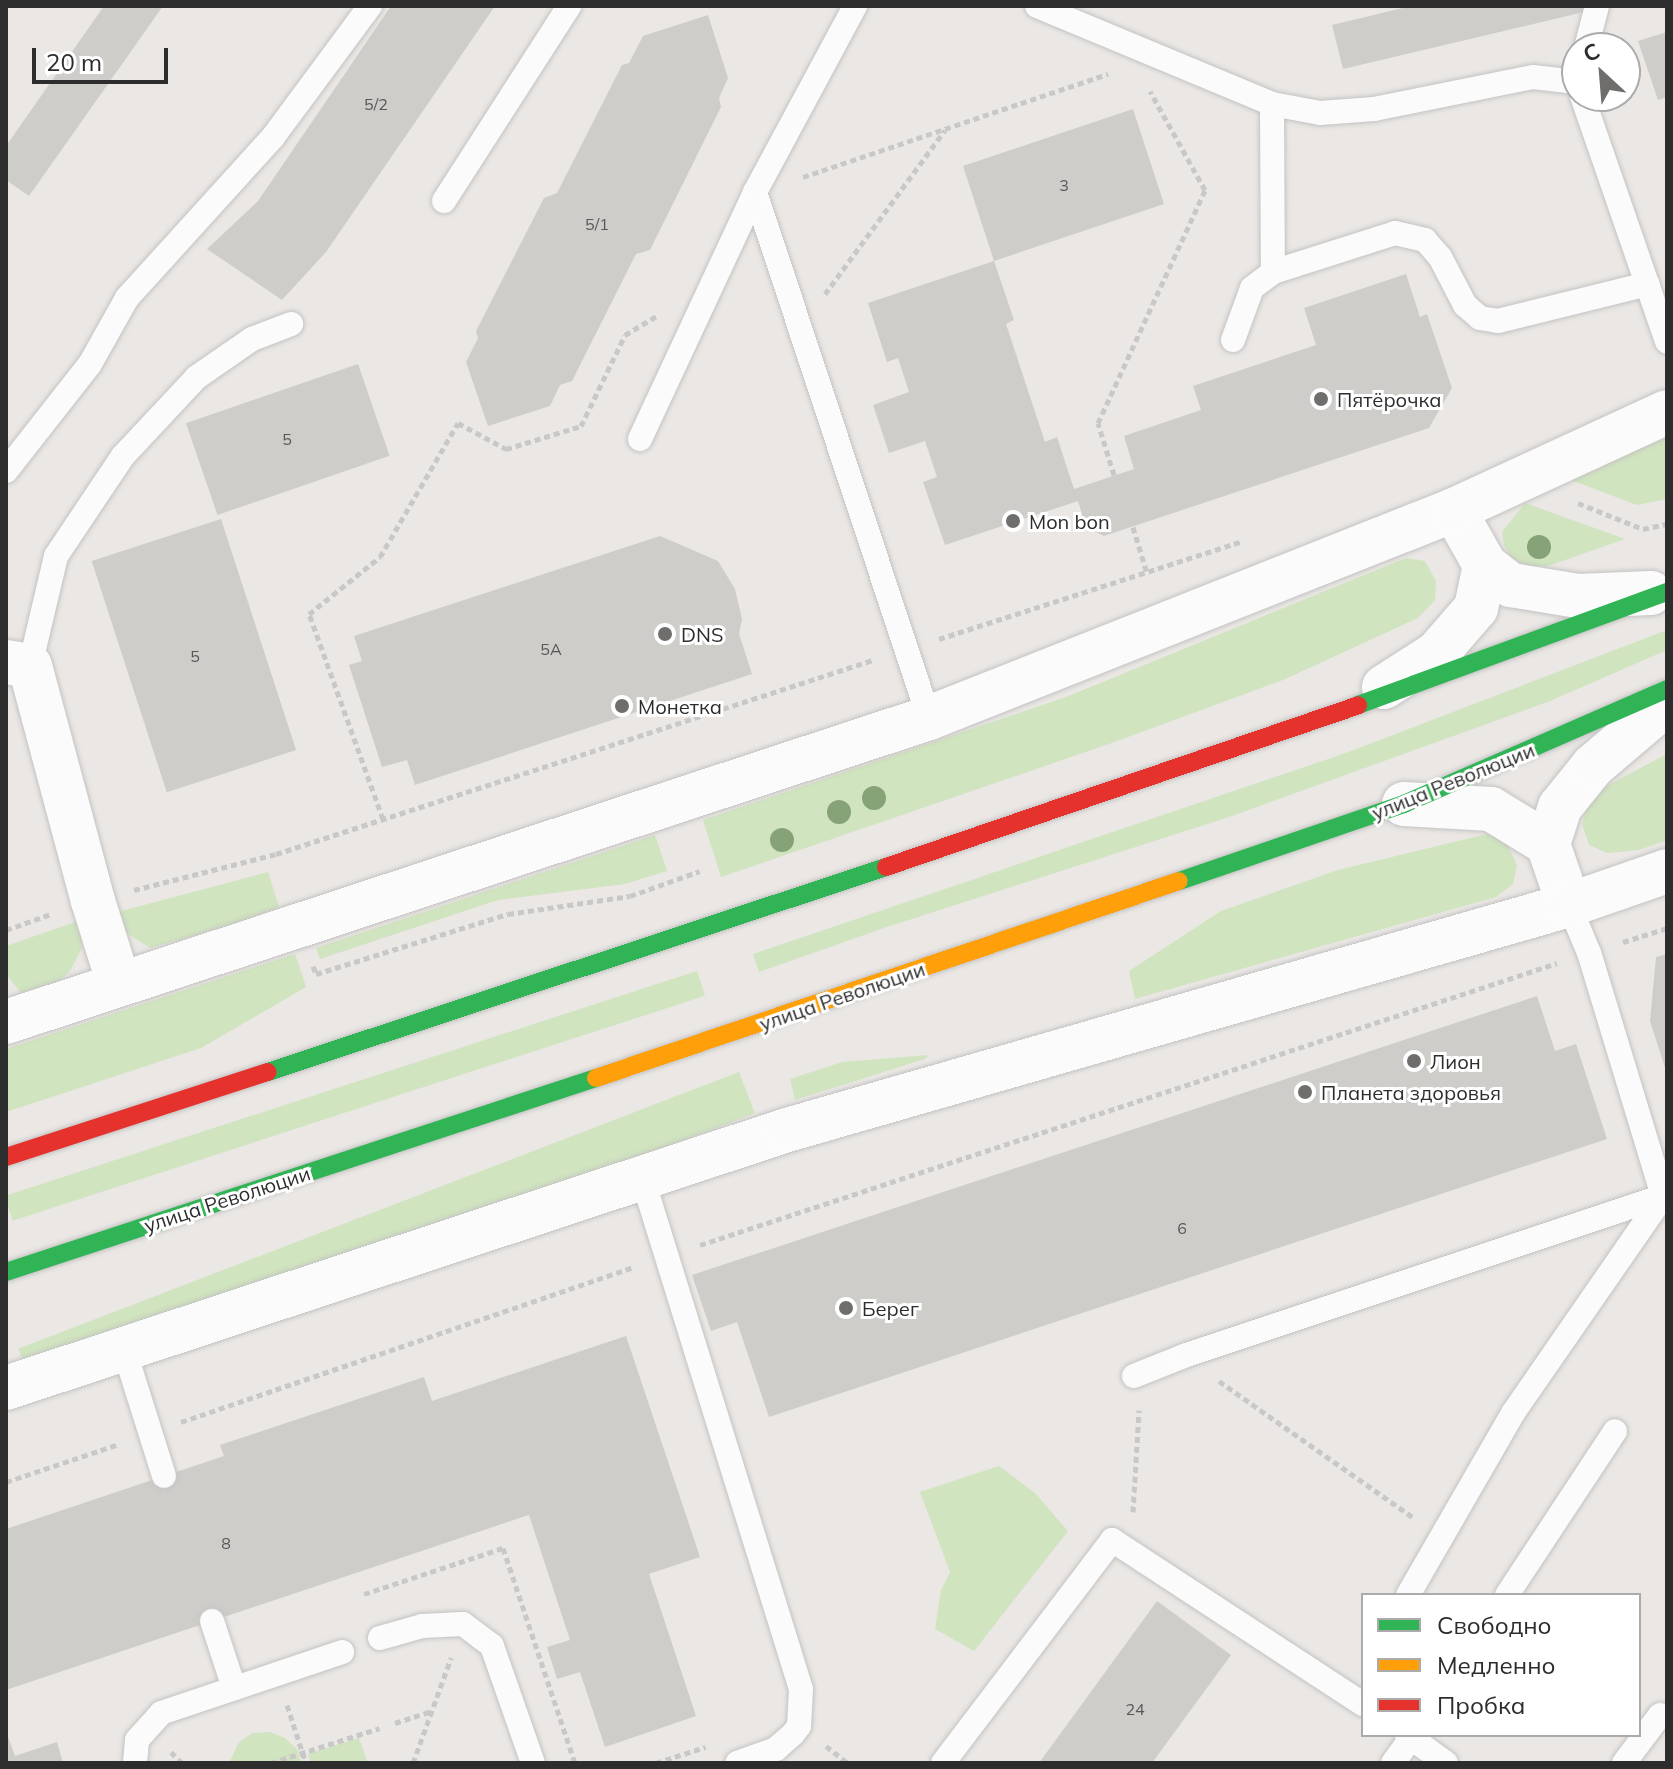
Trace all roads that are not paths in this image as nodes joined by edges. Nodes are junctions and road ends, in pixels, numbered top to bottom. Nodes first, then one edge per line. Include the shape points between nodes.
1 (370, 6) edge
2 (569, 6) edge
3 (855, 6) edge
4 (1037, 6) edge
5 (1597, 6) edge
6 (1590, 32) edge
7 (1561, 80) edge
8 (1272, 104) junction
9 (1588, 112) edge
10 (755, 192) junction
11 (444, 201) dead end
12 (1273, 272) junction
13 (1647, 284) junction
14 (291, 324) dead end
15 (1233, 340) dead end
16 (1667, 342) edge
17 (1667, 412) edge
18 (640, 439) dead end
19 (6, 471) edge
20 (1454, 510) junction
21 (1485, 565) junction
22 (1666, 592) edge
23 (18, 664) edge
24 (1667, 689) edge
25 (1667, 703) edge
26 (1353, 707) junction
27 (929, 718) junction
28 (1404, 804) junction
29 (1548, 844) junction
30 (1667, 871) edge
31 (1569, 905) junction
32 (119, 984) junction
33 (6, 1022) edge
34 (6, 1157) edge
35 (643, 1180) junction
36 (1665, 1195) edge
37 (6, 1272) edge
38 (124, 1349) junction
39 (1134, 1376) dead end
40 (6, 1388) edge
41 (1615, 1431) dead end
42 (164, 1476) dead end
43 (1409, 1593) edge
44 (1508, 1593) edge
45 (212, 1621) dead end
46 (380, 1638) dead end
47 (342, 1652) dead end
48 (234, 1688) junction
49 (1357, 1700) edge
50 (1660, 1715) dead end
51 (1641, 1734) edge
52 (1408, 1737) edge
53 (1410, 1737) edge
54 (762, 1759) edge
55 (135, 1763) edge
56 (533, 1763) edge
57 (737, 1763) edge
58 (943, 1763) edge
59 (1393, 1763) edge
60 (1446, 1763) edge

1 - 19 lane via 273,137 127,298 90,364
2 - 11 lane
3 - 10 lane
4 - 8 lane via 1130,55
5 - 6 lane
7 - 8 lane via 1533,77 1374,109 1320,113
8 - 12 lane
9 - 13 lane
10 - 18 lane
10 - 27 lane
12 - 13 lane via 1395,233 1425,240 1465,305 1480,318 1498,321
12 - 15 lane via 1252,288
13 - 16 lane
14 - 23 lane via 252,339 197,377 123,456 56,556
17 - 20 street
20 - 21 street
20 - 27 street
21 - 22 street via 1511,585 1578,596
21 - 26 street via 1476,608 1437,653
22 - 26 main road
23 - 32 street
24 - 28 main road, улица Революции
25 - 29 street via 1593,766 1560,807
26 - 34 main road via 718,925
27 - 32 street
28 - 29 street via 1491,809
28 - 37 main road, улица Революции
29 - 31 street
30 - 31 street
31 - 35 street via 787,1130
31 - 36 lane
32 - 33 street
35 - 38 street
35 - 54 lane via 801,1689 799,1726
36 - 39 lane
36 - 43 lane via 1513,1413
38 - 40 street
38 - 42 lane
41 - 44 lane
45 - 48 lane
46 - 56 lane via 422,1626 463,1624 492,1646
47 - 48 lane
48 - 55 lane via 161,1713 137,1740
49 - 58 lane via 1112,1540
50 - 51 lane
52 - 59 lane
53 - 60 lane
54 - 57 lane

